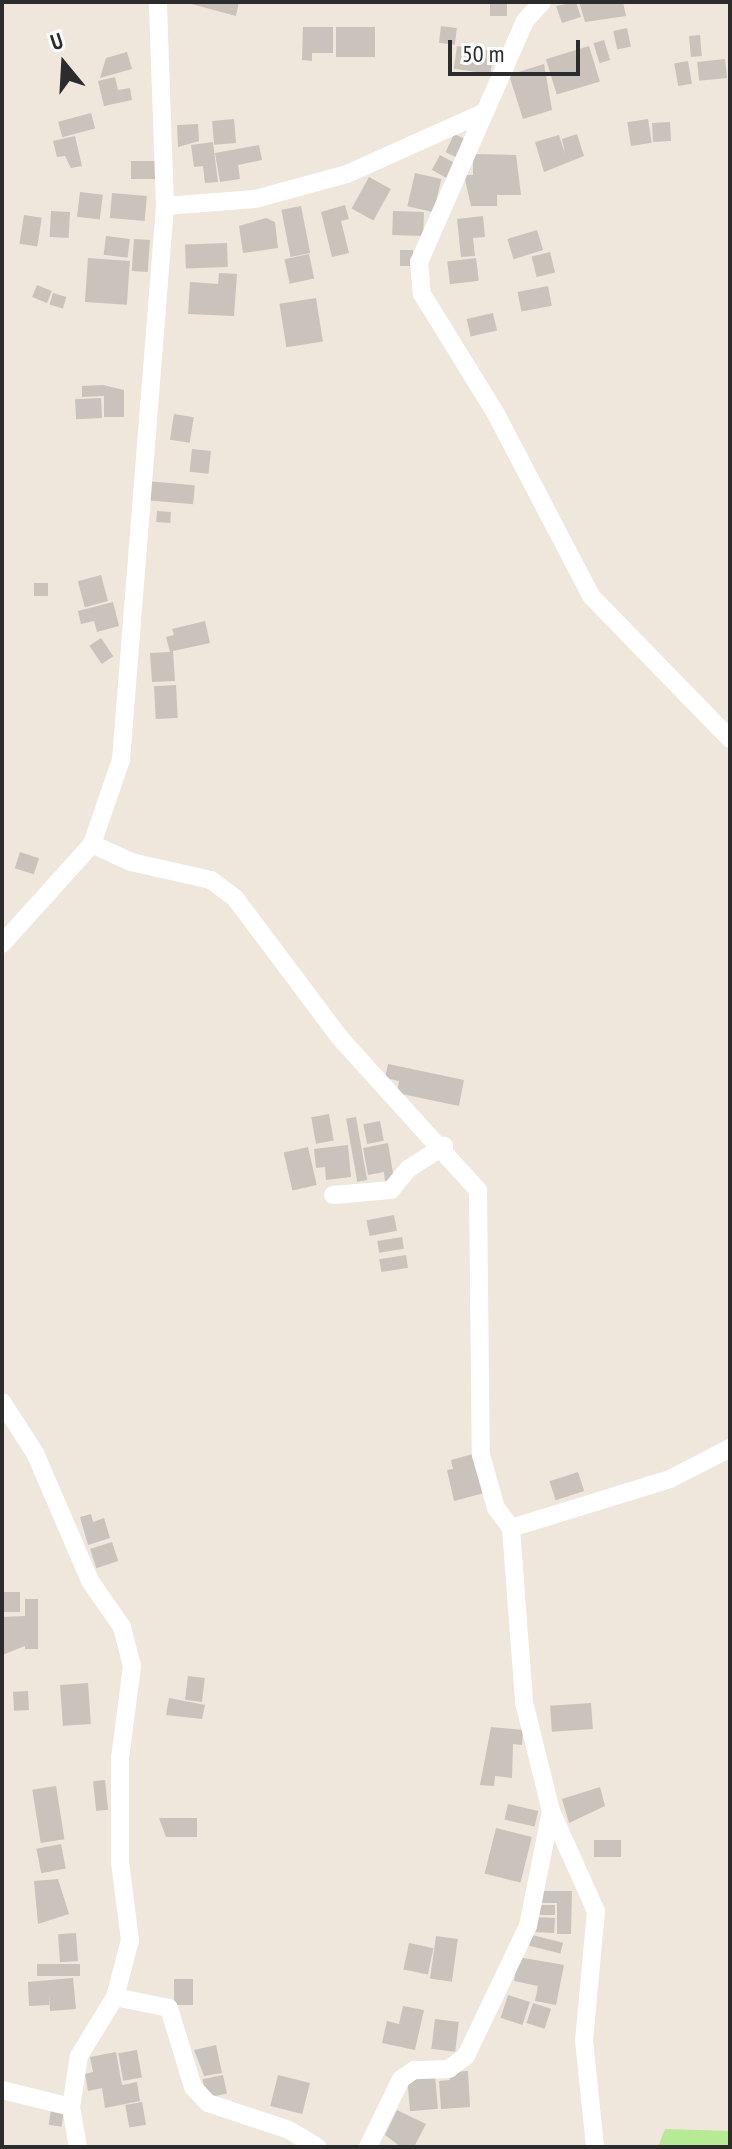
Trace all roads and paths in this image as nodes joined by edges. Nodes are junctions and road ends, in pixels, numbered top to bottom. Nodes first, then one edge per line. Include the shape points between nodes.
1 (158, 2) edge
2 (542, 2) edge
3 (485, 112) junction
4 (165, 206) junction
5 (730, 739) edge
6 (92, 844) junction
7 (2, 944) edge
8 (444, 1146) junction
9 (333, 1195) dead end
10 (2, 1402) edge
11 (730, 1448) edge
12 (511, 1528) junction
13 (551, 1811) junction
14 (115, 1997) junction
15 (2, 2090) edge
16 (71, 2107) junction
17 (78, 2147) edge
18 (317, 2147) edge
19 (368, 2147) edge
20 (595, 2147) edge

1 - 4 street
2 - 3 street via 525,21
3 - 4 street via 347,174 255,199
3 - 5 street via 419,262 422,294 496,414 591,596
4 - 6 street via 121,760
6 - 7 street
6 - 8 street via 131,862 211,880 235,898 340,1038
8 - 9 street via 408,1169 391,1190
8 - 12 street via 474,1180 480,1201 481,1455 496,1508
10 - 14 street via 35,1453 90,1581 122,1627 132,1666 120,1758 120,1862 130,1940
11 - 12 street via 670,1479
12 - 13 street via 524,1702
13 - 19 street via 528,1926 472,2044 458,2065 414,2070 401,2079
13 - 20 street via 596,1911 584,2040
14 - 16 street via 79,2056
14 - 18 street via 169,2008 193,2087 208,2103 289,2130
15 - 16 street
16 - 17 street

